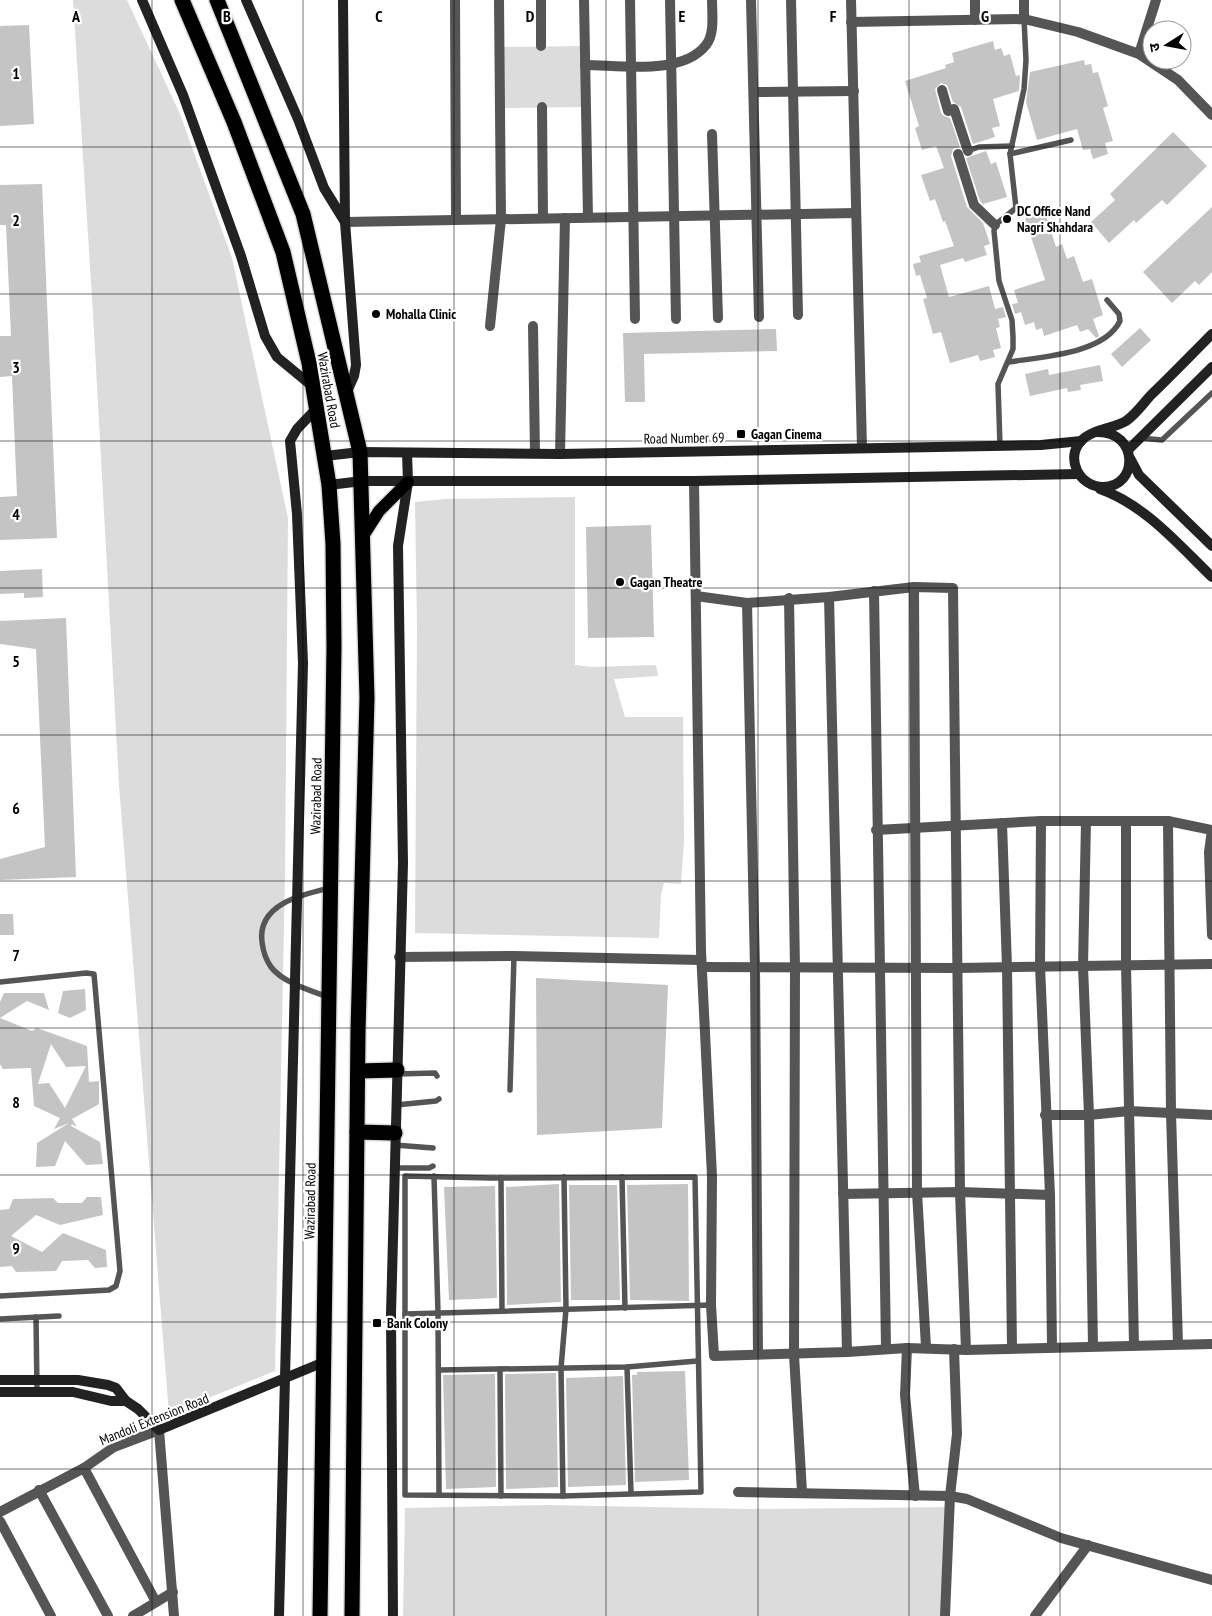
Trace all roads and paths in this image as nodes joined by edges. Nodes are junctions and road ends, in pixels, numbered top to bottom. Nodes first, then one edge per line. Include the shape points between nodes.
1 (142, 0) edge
2 (182, 0) edge
3 (217, 0) edge
4 (246, 0) edge
5 (343, 0) edge
6 (455, 0) edge
7 (499, 0) edge
8 (541, 0) edge
9 (584, 0) edge
10 (630, 0) edge
11 (670, 0) edge
12 (712, 0) edge
13 (751, 0) edge
14 (791, 0) edge
15 (851, 0) edge
16 (975, 0) edge
17 (1024, 0) edge
18 (1156, 0) edge
19 (1024, 19) junction
20 (975, 20) junction
21 (851, 22) junction
22 (541, 46) dead end
23 (1139, 54) junction
24 (584, 65) junction
25 (632, 65) junction
26 (672, 66) junction
27 (942, 90) dead end
28 (794, 91) junction
29 (854, 91) junction
30 (754, 92) junction
31 (542, 108) dead end
32 (1212, 115) edge
33 (712, 134) dead end
34 (1071, 140) dead end
35 (1012, 146) junction
36 (963, 153) junction
37 (1010, 154) junction
38 (856, 213) junction
39 (757, 214) junction
40 (796, 214) junction
41 (715, 215) junction
42 (675, 216) junction
43 (633, 217) junction
44 (543, 218) junction
45 (565, 218) junction
46 (588, 218) junction
47 (501, 219) junction
48 (456, 220) junction
49 (346, 222) junction
50 (995, 225) junction
51 (1107, 300) dead end
52 (798, 315) dead end
53 (760, 317) dead end
54 (718, 318) dead end
55 (635, 319) dead end
56 (676, 319) dead end
57 (490, 326) dead end
58 (533, 326) dead end
59 (1212, 334) edge
60 (1009, 362) junction
61 (1212, 367) edge
62 (312, 386) junction
63 (1212, 393) edge
64 (346, 395) junction
65 (316, 409) junction
66 (1097, 432) junction
67 (1140, 438) junction
68 (1082, 440) junction
69 (1000, 446) junction
70 (862, 448) junction
71 (360, 452) junction
72 (407, 453) junction
73 (535, 453) junction
74 (560, 454) junction
75 (1129, 454) junction
76 (325, 456) junction
77 (1078, 474) junction
78 (362, 481) junction
79 (694, 481) junction
80 (408, 482) junction
81 (1090, 485) junction
82 (329, 486) junction
83 (363, 536) junction
84 (1212, 546) edge
85 (1212, 577) edge
86 (914, 587) junction
87 (874, 591) junction
88 (696, 596) junction
89 (829, 597) junction
90 (788, 598) junction
91 (747, 603) junction
92 (1041, 821) junction
93 (1168, 821) junction
94 (1086, 822) junction
95 (1126, 822) junction
96 (1002, 823) junction
97 (956, 826) junction
98 (916, 828) junction
99 (876, 830) junction
100 (331, 887) junction
101 (296, 896) junction
102 (1212, 935) edge
103 (514, 956) junction
104 (399, 957) junction
105 (701, 964) junction
106 (1170, 964) junction
107 (1212, 964) edge
108 (1126, 965) junction
109 (1040, 966) junction
110 (1083, 966) junction
111 (1007, 967) junction
112 (755, 968) junction
113 (795, 968) junction
114 (838, 968) junction
115 (878, 968) junction
116 (917, 968) junction
117 (958, 968) junction
118 (0, 982) edge
119 (294, 984) junction
120 (330, 998) junction
121 (358, 1070) junction
122 (397, 1072) junction
123 (437, 1076) dead end
124 (510, 1090) dead end
125 (439, 1099) dead end
126 (396, 1105) junction
127 (1129, 1111) junction
128 (1171, 1113) junction
129 (1045, 1115) junction
130 (1089, 1115) junction
131 (1212, 1115) edge
132 (357, 1132) junction
133 (395, 1139) junction
134 (433, 1148) dead end
135 (433, 1166) dead end
136 (395, 1168) junction
137 (434, 1176) junction
138 (564, 1177) junction
139 (622, 1177) junction
140 (502, 1178) junction
141 (917, 1192) junction
142 (960, 1192) junction
143 (1009, 1193) junction
144 (843, 1194) junction
145 (882, 1194) junction
146 (1050, 1195) junction
147 (0, 1296) edge
148 (711, 1305) junction
149 (696, 1306) junction
150 (626, 1308) junction
151 (566, 1309) junction
152 (502, 1312) junction
153 (438, 1313) junction
154 (404, 1314) junction
155 (59, 1316) dead end
156 (36, 1317) junction
157 (0, 1319) edge
158 (1178, 1344) junction
159 (1212, 1344) edge
160 (1134, 1345) junction
161 (1093, 1346) junction
162 (926, 1347) junction
163 (1052, 1347) junction
164 (886, 1348) junction
165 (907, 1348) junction
166 (1012, 1348) junction
167 (954, 1349) junction
168 (966, 1350) junction
169 (847, 1352) junction
170 (758, 1354) junction
171 (794, 1355) junction
172 (697, 1361) junction
173 (324, 1362) junction
174 (627, 1367) junction
175 (561, 1368) junction
176 (500, 1369) junction
177 (439, 1370) junction
178 (0, 1380) edge
179 (37, 1380) junction
180 (285, 1380) junction
181 (37, 1391) junction
182 (0, 1392) edge
183 (126, 1400) junction
184 (159, 1430) junction
185 (84, 1468) junction
186 (39, 1490) junction
187 (738, 1492) dead end
188 (802, 1492) junction
189 (631, 1493) junction
190 (439, 1495) junction
191 (501, 1496) junction
192 (563, 1496) junction
193 (915, 1496) junction
194 (950, 1496) junction
195 (0, 1512) edge
196 (0, 1521) edge
197 (1088, 1545) junction
198 (1212, 1580) edge
199 (172, 1592) junction
200 (156, 1602) junction
201 (51, 1616) edge
202 (108, 1616) edge
203 (133, 1616) edge
204 (174, 1616) edge
205 (279, 1616) edge
206 (320, 1616) edge
207 (352, 1616) edge
208 (393, 1616) edge
209 (945, 1616) edge
210 (1035, 1616) edge

1 - 62 street via 183,94 241,256 264,336 277,357
2 - 62 highway, Wazirabad Road via 234,122 283,252
3 - 64 highway, Wazirabad Road via 303,214
4 - 49 street via 324,188
5 - 49 street
6 - 48 street
7 - 47 street
8 - 22 street
9 - 24 street
10 - 25 street
11 - 26 street
12 - 26 street via 713,21 707,44
13 - 30 street
14 - 28 street
15 - 21 street
16 - 20 street
17 - 19 street
18 - 23 street
19 - 20 street
19 - 23 street via 1078,32
19 - 35 lane via 1024,89
20 - 21 street
21 - 29 street
23 - 32 street via 1178,80
24 - 25 street
24 - 46 street
25 - 26 street
25 - 43 street
26 - 42 street
27 - 36 street via 948,111 954,109
28 - 29 street
28 - 30 street
28 - 40 street
29 - 38 street
30 - 39 street
31 - 44 street
33 - 41 street
34 - 37 lane
35 - 36 lane via 979,147
35 - 37 lane
36 - 50 street via 974,205
37 - 50 lane via 1016,208
38 - 40 street
38 - 70 street
39 - 40 street
39 - 41 street
39 - 53 street
40 - 52 street
41 - 42 street
41 - 54 street
42 - 43 street
42 - 56 street
43 - 46 street
43 - 55 street
44 - 45 street
44 - 47 street
45 - 46 street
45 - 74 street
47 - 48 street
47 - 57 street
48 - 49 street
49 - 64 street via 356,366
50 - 60 lane via 999,281 1012,320 1013,349
51 - 60 lane via 1119,314 1120,321 1110,335 1072,352
58 - 73 street
59 - 66 street via 1127,420
60 - 69 lane via 998,384
61 - 67 street
62 - 65 highway, Wazirabad Road
63 - 67 lane via 1162,440
64 - 71 highway, Wazirabad Road
65 - 76 highway, Wazirabad Road
65 - 101 street via 290,441 297,514 303,663
66 - 68 street
66 - 75 street via 1116,435
67 - 75 street
68 - 69 street, Road Number 69
68 - 77 street via 1074,457
69 - 70 street, Road Number 69
70 - 74 street, Road Number 69
71 - 72 street, Road Number 69
71 - 76 street, Road Number 69
71 - 78 highway, Wazirabad Road
72 - 73 street, Road Number 69
72 - 80 street
73 - 74 street, Road Number 69
75 - 81 street via 1129,467 1120,481 1106,487
75 - 84 street via 1139,475
76 - 82 highway, Wazirabad Road
77 - 79 street
77 - 81 street
78 - 80 street
78 - 82 street
78 - 83 highway, Wazirabad Road
79 - 80 street
79 - 88 street
80 - 83 main road via 380,511
80 - 104 street via 398,546 403,863
81 - 85 street via 1114,494 1143,512
82 - 100 highway, Wazirabad Road via 333,544
83 - 121 highway, Wazirabad Road via 366,698
86 - 87 street
86 - 97 street via 953,588
86 - 98 street
87 - 89 street
87 - 99 street
88 - 91 street
88 - 105 street
89 - 90 street
89 - 114 street
90 - 91 street
90 - 113 street
91 - 112 street
92 - 94 street
92 - 96 street
92 - 109 street
93 - 95 street
93 - 102 street via 1212,830 1209,852
93 - 106 street
94 - 95 street
94 - 110 street
95 - 108 street
96 - 97 street
96 - 111 street
97 - 98 street
97 - 117 street
98 - 99 street
98 - 116 street
99 - 115 street
100 - 101 lane
100 - 120 highway, Wazirabad Road
101 - 119 street
101 - 119 lane via 270,913 262,937 271,968
103 - 104 street
103 - 105 street
103 - 124 lane
104 - 122 street
105 - 112 street
105 - 148 street via 712,1176
106 - 107 street
106 - 108 street
106 - 128 street
108 - 110 street
108 - 127 street
109 - 110 street
109 - 111 street
109 - 129 street
110 - 130 street
111 - 117 street
111 - 143 street
112 - 113 street
112 - 170 street
113 - 114 street
113 - 171 street
114 - 115 street
114 - 144 street
115 - 116 street
115 - 145 street
116 - 117 street
116 - 141 street
117 - 142 street
118 - 147 lane via 86,972 94,974 120,1271 116,1286 109,1290
119 - 120 lane
119 - 180 street
120 - 173 highway, Wazirabad Road
121 - 122 highway
121 - 132 highway, Wazirabad Road
122 - 123 lane via 435,1073
122 - 126 street
125 - 126 lane
126 - 133 street
127 - 128 street
127 - 130 street
127 - 160 street
128 - 131 street
128 - 158 street
129 - 130 street
129 - 146 street
130 - 161 street
132 - 133 highway
132 - 207 highway, Wazirabad Road
133 - 134 lane
133 - 136 street
135 - 136 lane
136 - 208 street via 391,1314
137 - 140 lane
137 - 153 lane
137 - 154 lane via 405,1176
138 - 139 lane
138 - 140 lane
138 - 151 lane
139 - 149 lane via 695,1177
139 - 150 lane
140 - 152 lane
141 - 142 street
141 - 145 street
141 - 162 street
142 - 143 street
142 - 168 street
143 - 146 street
143 - 166 street
144 - 145 street
144 - 169 street
145 - 164 street
146 - 163 street
148 - 149 lane
148 - 170 street via 714,1356
149 - 150 lane
149 - 172 lane
150 - 151 lane
151 - 152 lane
151 - 175 lane
152 - 153 lane
153 - 154 lane
153 - 177 lane
154 - 190 lane via 405,1495
155 - 156 lane
156 - 157 lane
156 - 179 lane
158 - 159 street
158 - 160 street
160 - 161 street
161 - 163 street
162 - 165 street
162 - 167 street
163 - 166 street
164 - 165 street
164 - 169 street
165 - 193 street via 906,1395
166 - 168 street
167 - 168 street
167 - 194 street via 958,1434
169 - 171 street
170 - 171 street
171 - 188 street
172 - 174 lane
172 - 189 lane via 701,1492
173 - 180 street, Mandoli Extension Road
173 - 206 highway, Wazirabad Road
174 - 175 lane
174 - 189 lane
175 - 176 lane
175 - 192 lane
176 - 177 lane
176 - 191 lane
177 - 190 lane
178 - 179 street
179 - 181 lane
179 - 183 street via 78,1380 108,1386 116,1388
180 - 184 street, Mandoli Extension Road
180 - 205 street
181 - 182 street
181 - 183 street via 73,1392 111,1401
183 - 184 street
184 - 185 street, Mandoli Extension Road via 114,1447
184 - 199 street
185 - 186 street, Mandoli Extension Road
185 - 200 street
186 - 195 street, Mandoli Extension Road
186 - 202 street
187 - 188 street
188 - 193 street
189 - 192 lane
190 - 191 lane
191 - 192 lane
193 - 194 street
194 - 197 street via 967,1498 1061,1538
194 - 209 street
196 - 201 street
197 - 198 street
197 - 210 street
199 - 200 street
199 - 204 street
200 - 203 street

